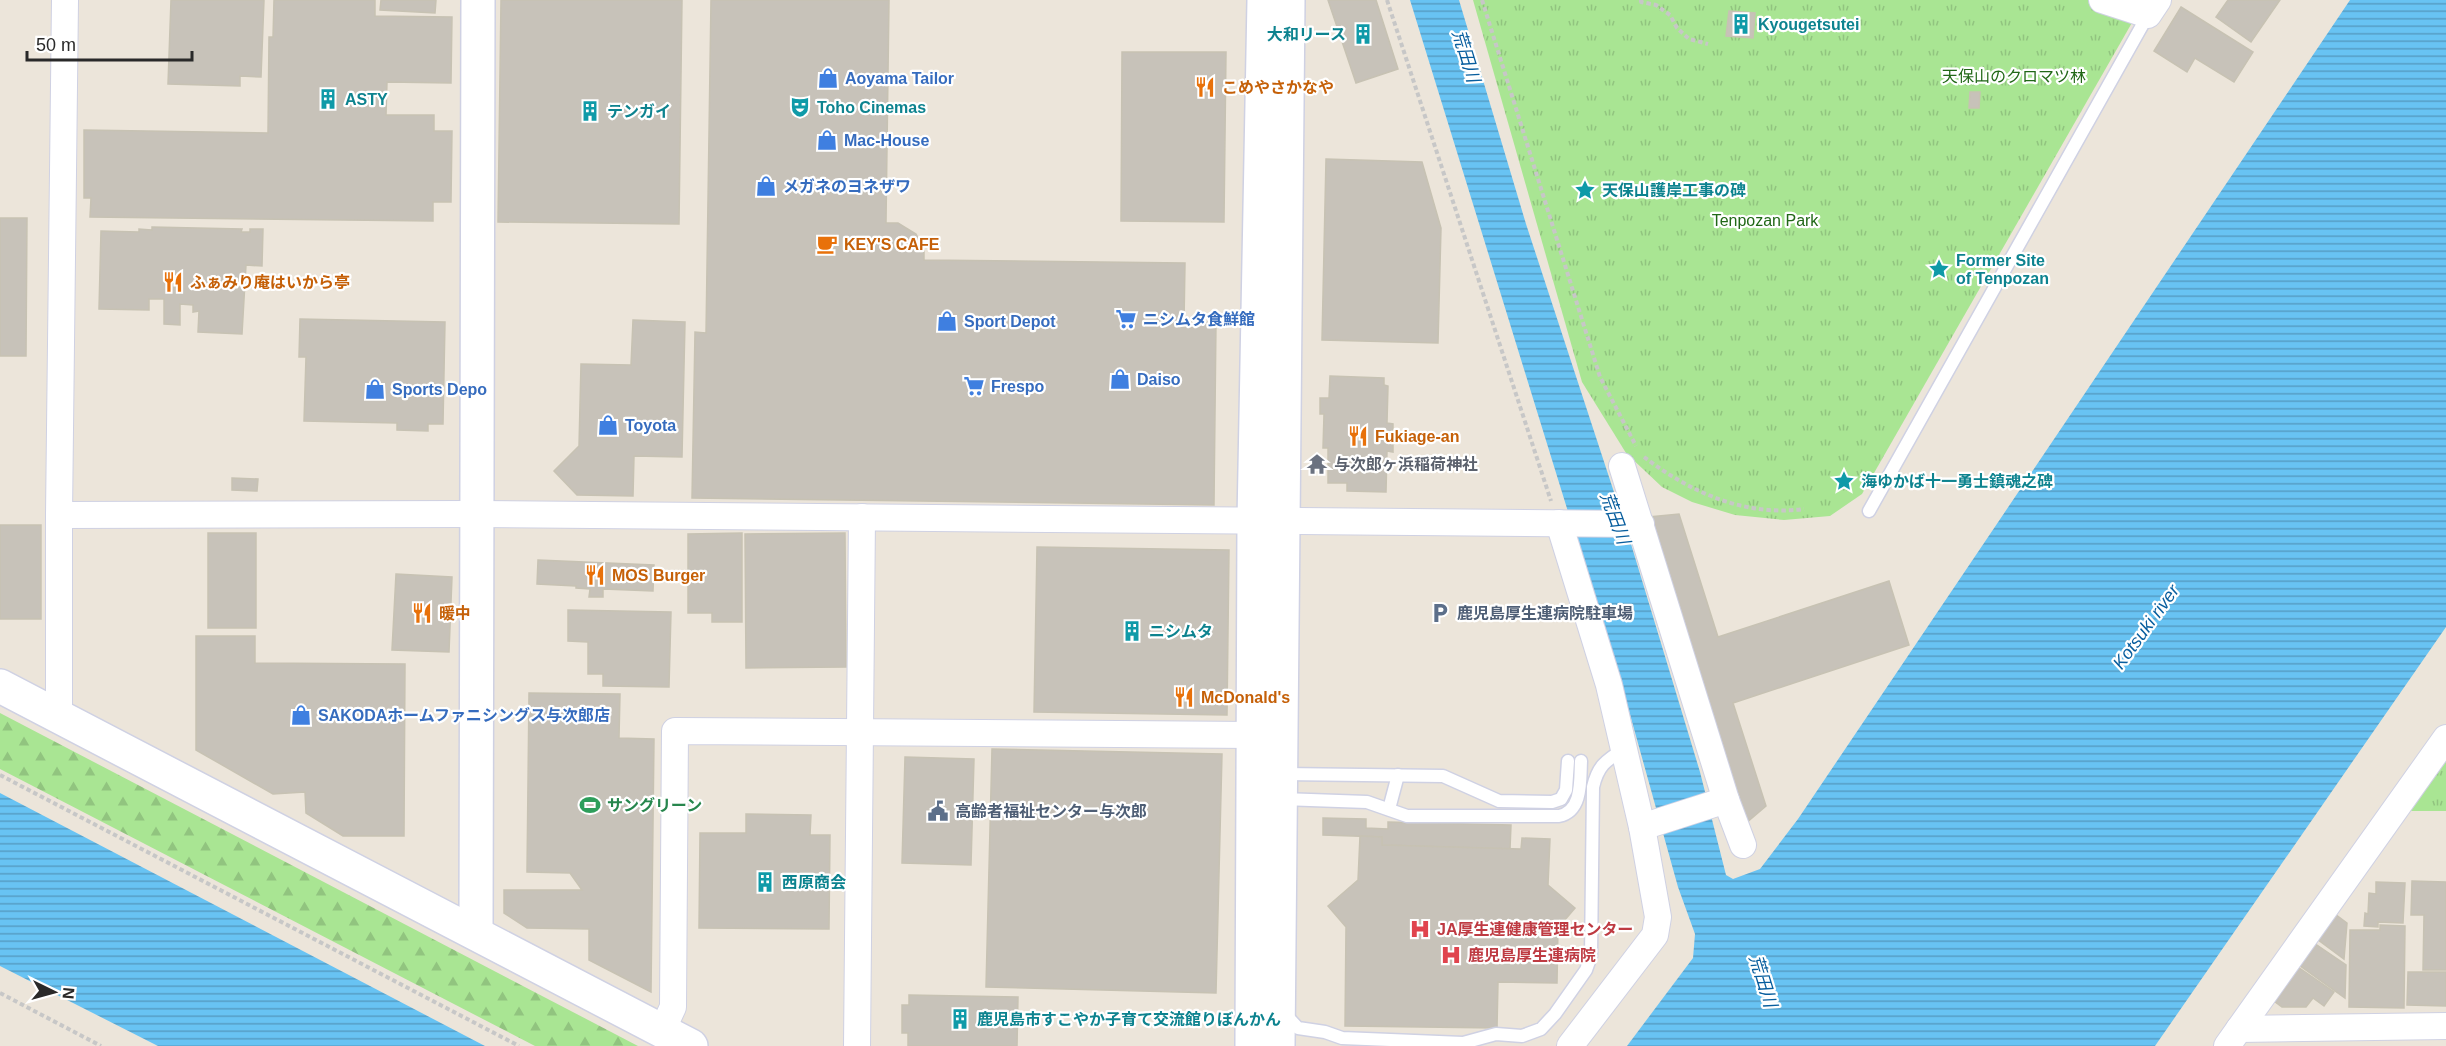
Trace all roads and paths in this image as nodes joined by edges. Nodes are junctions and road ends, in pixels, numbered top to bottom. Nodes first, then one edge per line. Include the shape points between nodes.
1 (65, 0) edge
2 (478, 0) edge
3 (1264, 0) edge
4 (1288, 0) edge
5 (1387, 0) edge
6 (1482, 0) edge
7 (1641, 0) edge
8 (2102, 0) edge
9 (2153, 8) edge
10 (1708, 44) dead end
11 (1273, 250) junction
12 (1634, 456) junction
13 (1804, 509) dead end
14 (1869, 511) dead end
15 (476, 514) junction
16 (59, 515) junction
17 (862, 517) junction
18 (1268, 520) junction
19 (1564, 523) junction
20 (1634, 524) junction
21 (0, 686) edge
22 (59, 716) junction
23 (860, 731) junction
24 (1268, 736) junction
25 (2446, 738) edge
26 (1624, 749) junction
27 (0, 776) edge
28 (1398, 776) junction
29 (1282, 787) junction
30 (1722, 801) junction
31 (1389, 809) junction
32 (1647, 826) junction
33 (1743, 845) dead end
34 (476, 933) junction
35 (0, 993) edge
36 (1266, 1007) junction
37 (2446, 1026) edge
38 (662, 1031) junction
39 (2233, 1038) edge
40 (101, 1046) edge
41 (519, 1046) edge
42 (691, 1046) edge
43 (857, 1046) edge
44 (1252, 1046) edge
45 (1278, 1046) edge
46 (1570, 1046) edge

1 - 16 street
2 - 15 street
3 - 11 street
4 - 11 street
5 - 19 path
6 - 12 path via 1600,377 1628,433
7 - 10 path via 1670,15 1683,35
8 - 9 street
9 - 14 lane
11 - 18 street
12 - 13 path via 1721,501 1784,512
12 - 20 street
15 - 16 street
15 - 17 street
15 - 34 street
16 - 22 street
17 - 18 street
17 - 23 street
18 - 19 street
18 - 24 street
19 - 20 street
19 - 26 street
20 - 30 street
21 - 22 street
22 - 34 street
23 - 24 street
23 - 38 street via 675,731 673,1007
23 - 43 street
24 - 29 street
24 - 36 street
25 - 39 street
26 - 32 street
26 - 36 lane via 1597,771 1593,788 1591,956 1586,970 1541,1029 1522,1036 1496,1034 1463,1043 1351,1039 1298,1028
27 - 41 path
28 - 29 lane
28 - 31 lane
28 - 31 lane via 1443,776 1499,801 1552,802 1561,799 1566,790 1574,761 1580,791 1576,804 1566,815 1547,817 1407,816
29 - 31 lane
29 - 36 street
30 - 32 street
30 - 33 street
32 - 46 street via 1658,916 1655,935
34 - 38 street
35 - 40 path
36 - 44 street
36 - 45 street
37 - 39 street
38 - 42 street

